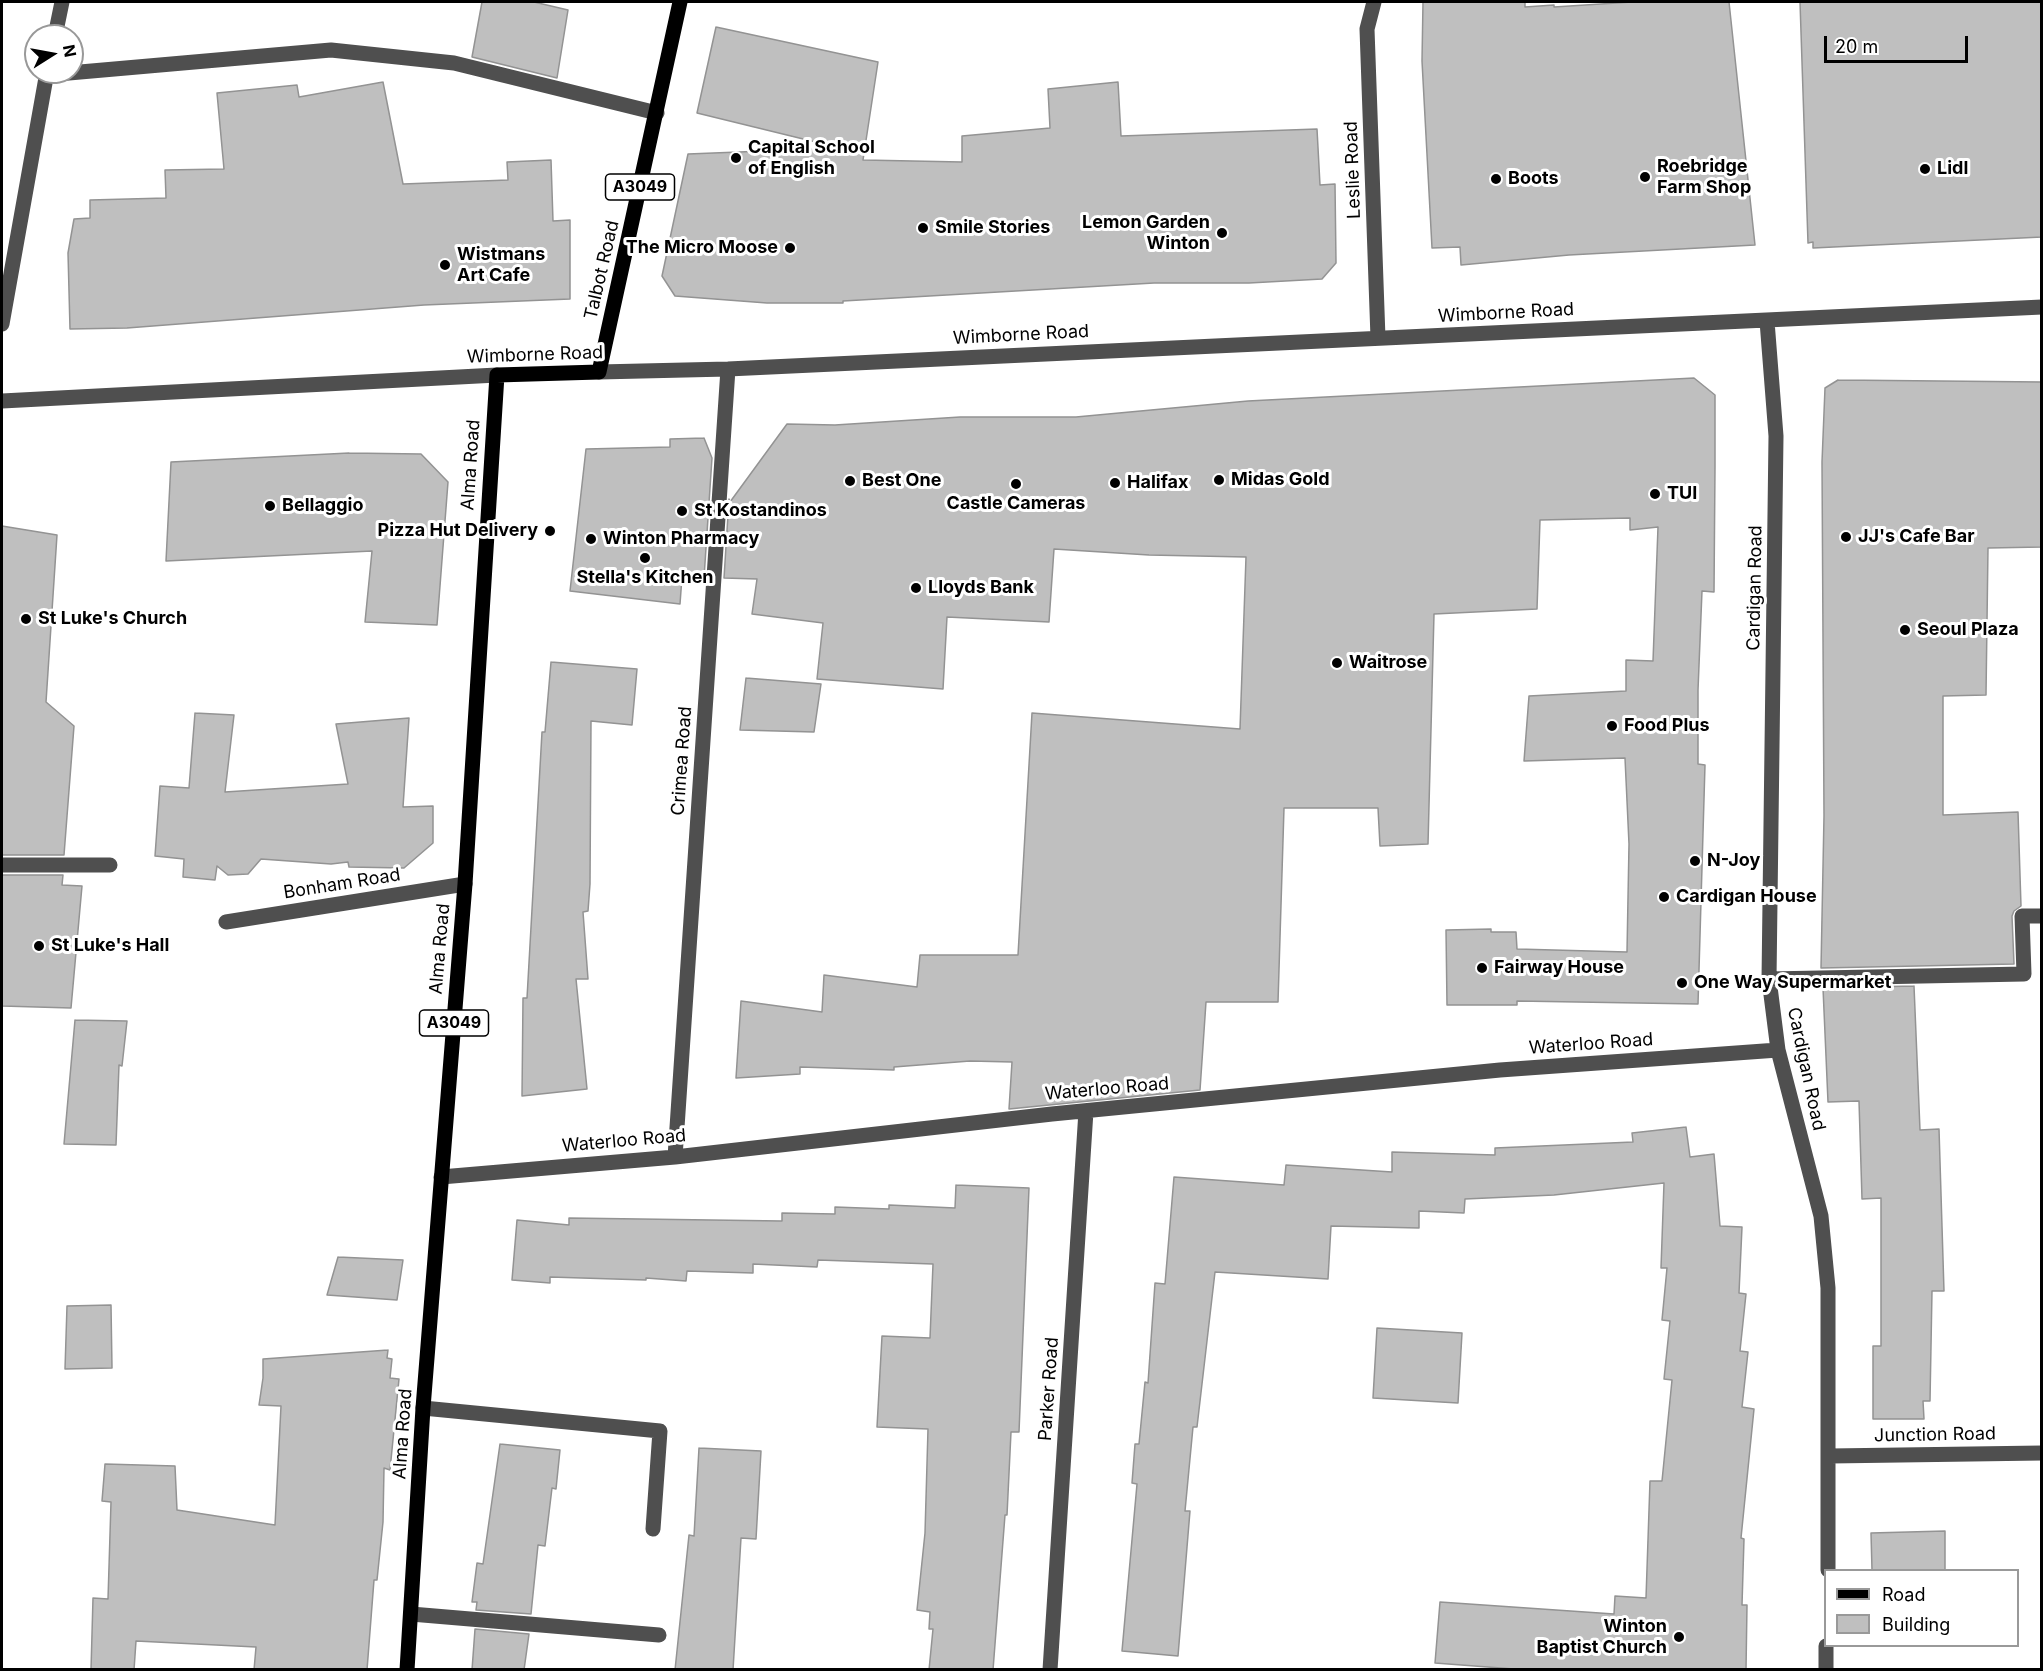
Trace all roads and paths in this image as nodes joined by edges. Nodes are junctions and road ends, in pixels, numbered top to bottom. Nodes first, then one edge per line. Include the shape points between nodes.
1 (62, 2) edge
2 (680, 2) edge
3 (1374, 2) edge
4 (57, 24) edge
5 (84, 71) edge
6 (45, 84) edge
7 (657, 112) junction
8 (2042, 307) edge
9 (1767, 321) junction
10 (2, 324) edge
11 (1378, 338) junction
12 (728, 369) junction
13 (599, 372) junction
14 (496, 375) junction
15 (2, 401) edge
16 (2, 865) edge
17 (110, 865) dead end
18 (465, 884) junction
19 (2042, 916) edge
20 (226, 922) dead end
21 (1769, 979) junction
22 (1778, 1050) junction
23 (1086, 1111) junction
24 (675, 1157) junction
25 (441, 1177) junction
26 (423, 1408) junction
27 (2042, 1453) edge
28 (1830, 1456) junction
29 (653, 1529) dead end
30 (1828, 1569) edge
31 (411, 1614) junction
32 (660, 1635) dead end
33 (1826, 1647) edge
34 (407, 1670) edge
35 (1050, 1670) edge
36 (1826, 1670) edge

1 - 4 street
2 - 7 main road, Talbot Road / A3049
3 - 11 street, Leslie Road via 1367,29
5 - 7 street via 331,50 454,63
6 - 10 street
7 - 13 main road, Talbot Road / A3049
8 - 9 street, Wimborne Road
9 - 11 street, Wimborne Road
9 - 21 street, Cardigan Road via 1776,436
11 - 12 street, Wimborne Road
12 - 13 street, Wimborne Road
12 - 24 street, Crimea Road
13 - 14 main road, Wimborne Road
14 - 15 street, Wimborne Road
14 - 18 main road, Alma Road / A3049
16 - 17 street
18 - 20 street, Bonham Road
18 - 25 main road, Alma Road / A3049
19 - 21 street via 2022,916 2024,974
21 - 22 street, Cardigan Road
22 - 23 street, Waterloo Road via 1500,1070
22 - 28 street, Cardigan Road via 1821,1216 1828,1288
23 - 24 street, Waterloo Road
23 - 35 street, Parker Road
24 - 25 street, Waterloo Road
25 - 26 main road, Alma Road / A3049
26 - 29 street via 660,1431
26 - 31 main road, Alma Road / A3049
27 - 28 street, Junction Road
28 - 30 street, Cardigan Road
31 - 32 street
31 - 34 main road, Alma Road / A3049
33 - 36 street

